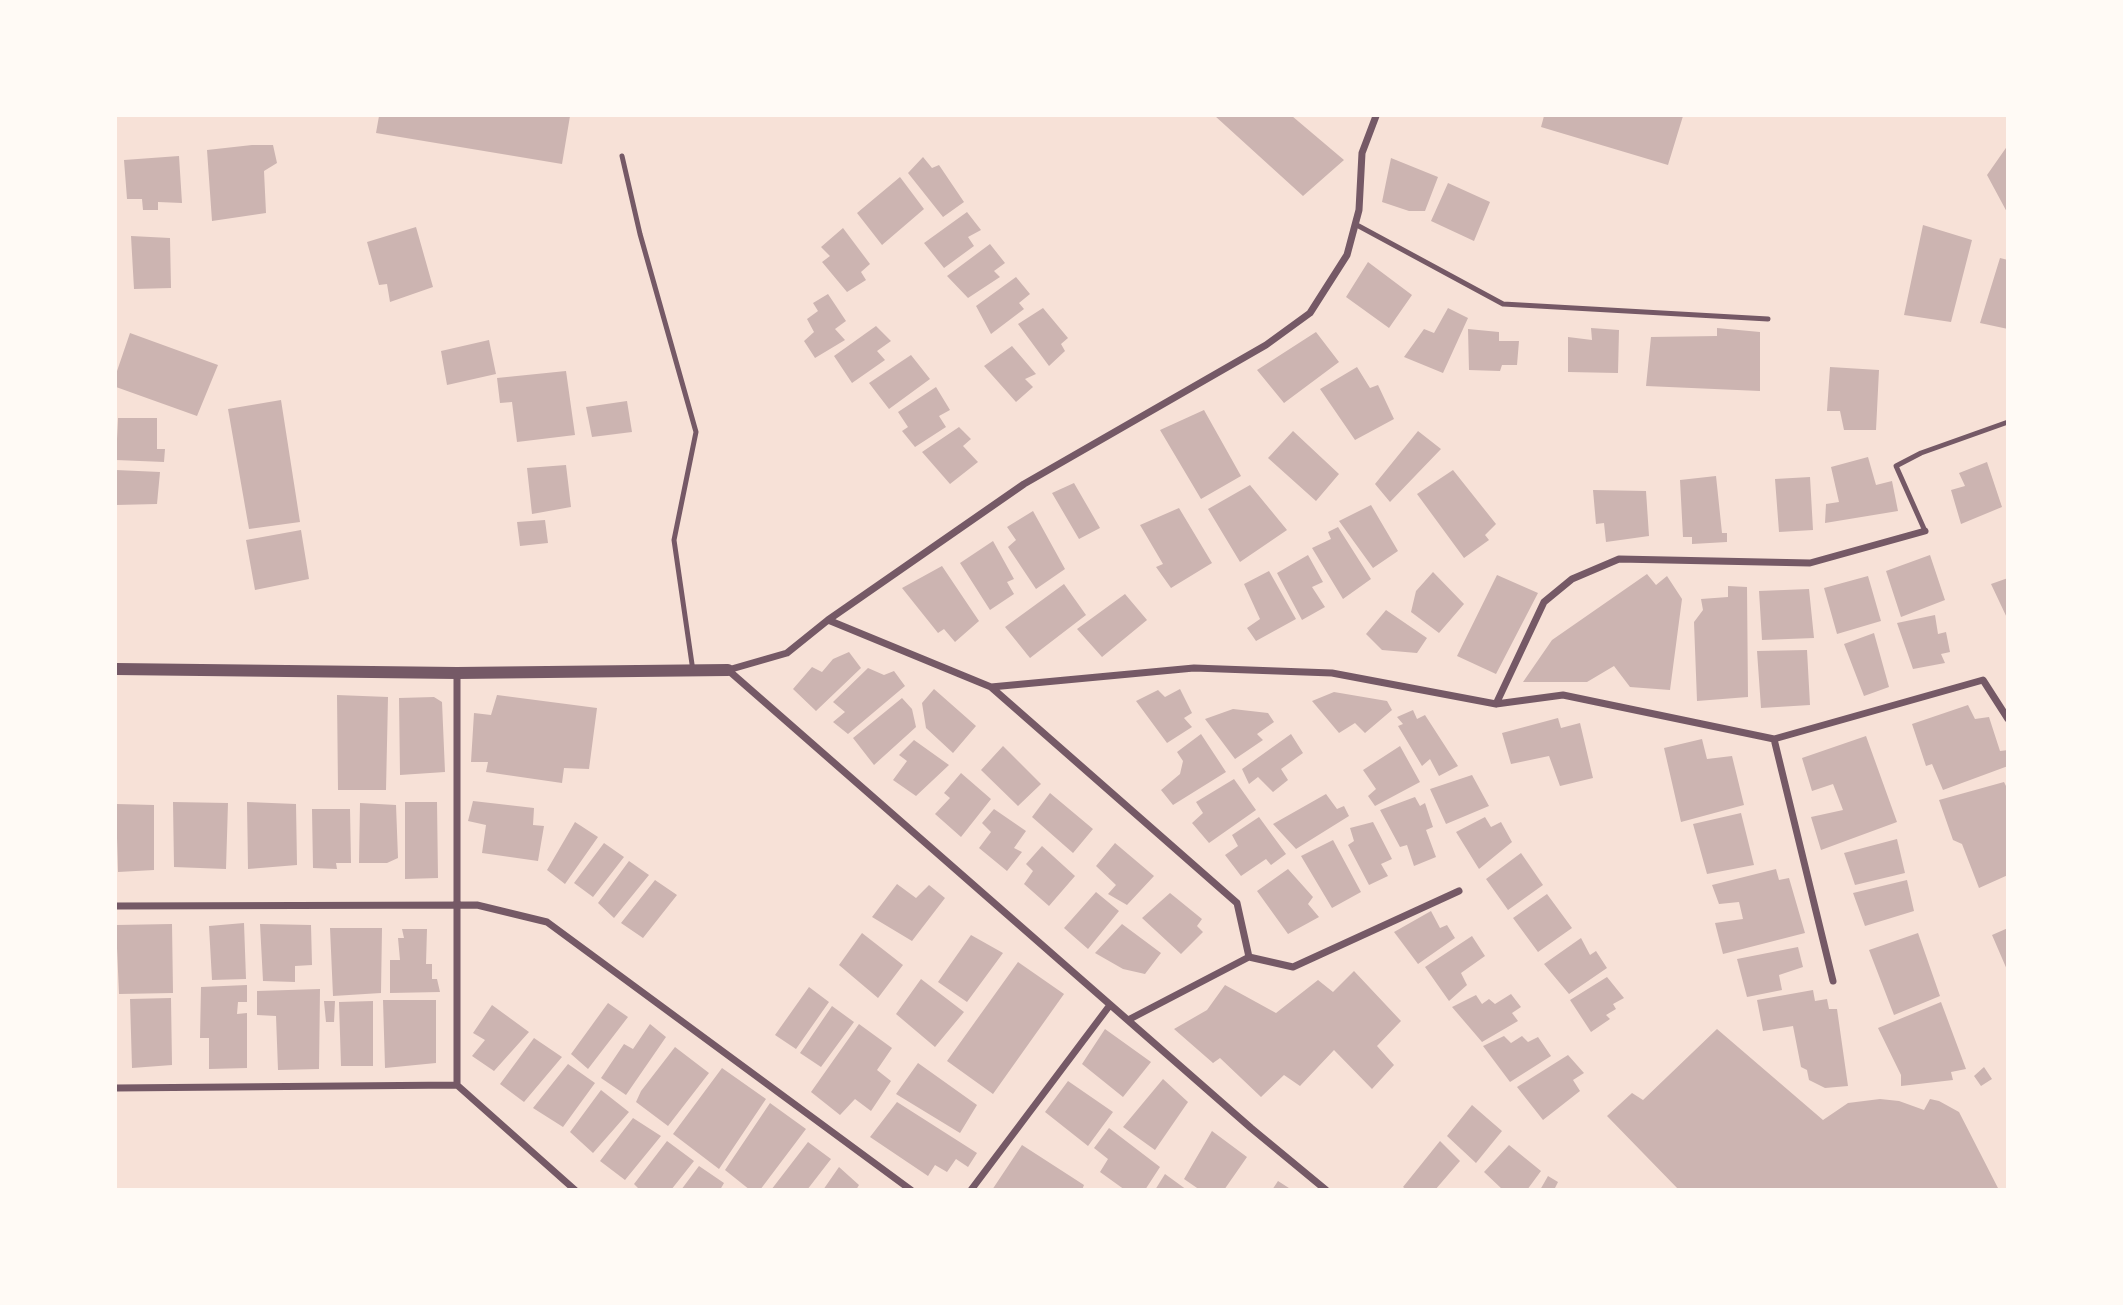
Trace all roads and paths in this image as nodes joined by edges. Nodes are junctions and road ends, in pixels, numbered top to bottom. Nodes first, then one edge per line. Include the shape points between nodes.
1 (1376, 116) edge
2 (622, 156) dead end
3 (1355, 224) junction
4 (1768, 319) dead end
5 (2007, 422) edge
6 (1925, 531) joint
7 (828, 620) junction
8 (116, 669) edge
9 (728, 670) junction
10 (693, 671) junction
11 (457, 673) junction
12 (991, 687) junction
13 (1496, 704) junction
14 (2007, 719) edge
15 (1774, 739) junction
16 (1459, 891) dead end
17 (116, 906) edge
18 (457, 906) junction
19 (1249, 957) junction
20 (1833, 981) dead end
21 (1110, 1004) junction
22 (1128, 1020) junction
23 (457, 1085) junction
24 (116, 1088) edge
25 (575, 1189) edge
26 (911, 1189) edge
27 (971, 1189) edge
28 (1326, 1189) edge

1 - 3 street via 1362,153
2 - 10 lane via 696,432 674,540
3 - 4 lane via 1503,304
3 - 7 street via 1347,255 1310,313 1266,345 1024,484
5 - 6 lane via 1896,466
6 - 13 street via 1810,563 1619,559 1572,579 1545,603
7 - 9 street via 787,653
7 - 12 street
8 - 11 street
9 - 10 street
9 - 21 street
10 - 11 street
11 - 18 street
12 - 13 street via 1194,668 1332,673
12 - 19 street via 1237,903
13 - 15 street via 1563,695
14 - 15 street via 1983,680
15 - 20 street
16 - 19 street via 1293,967
17 - 18 street
18 - 23 street
18 - 26 street via 477,905 547,922
19 - 22 street
21 - 22 street
21 - 27 street
22 - 28 street
23 - 24 street
23 - 25 street

